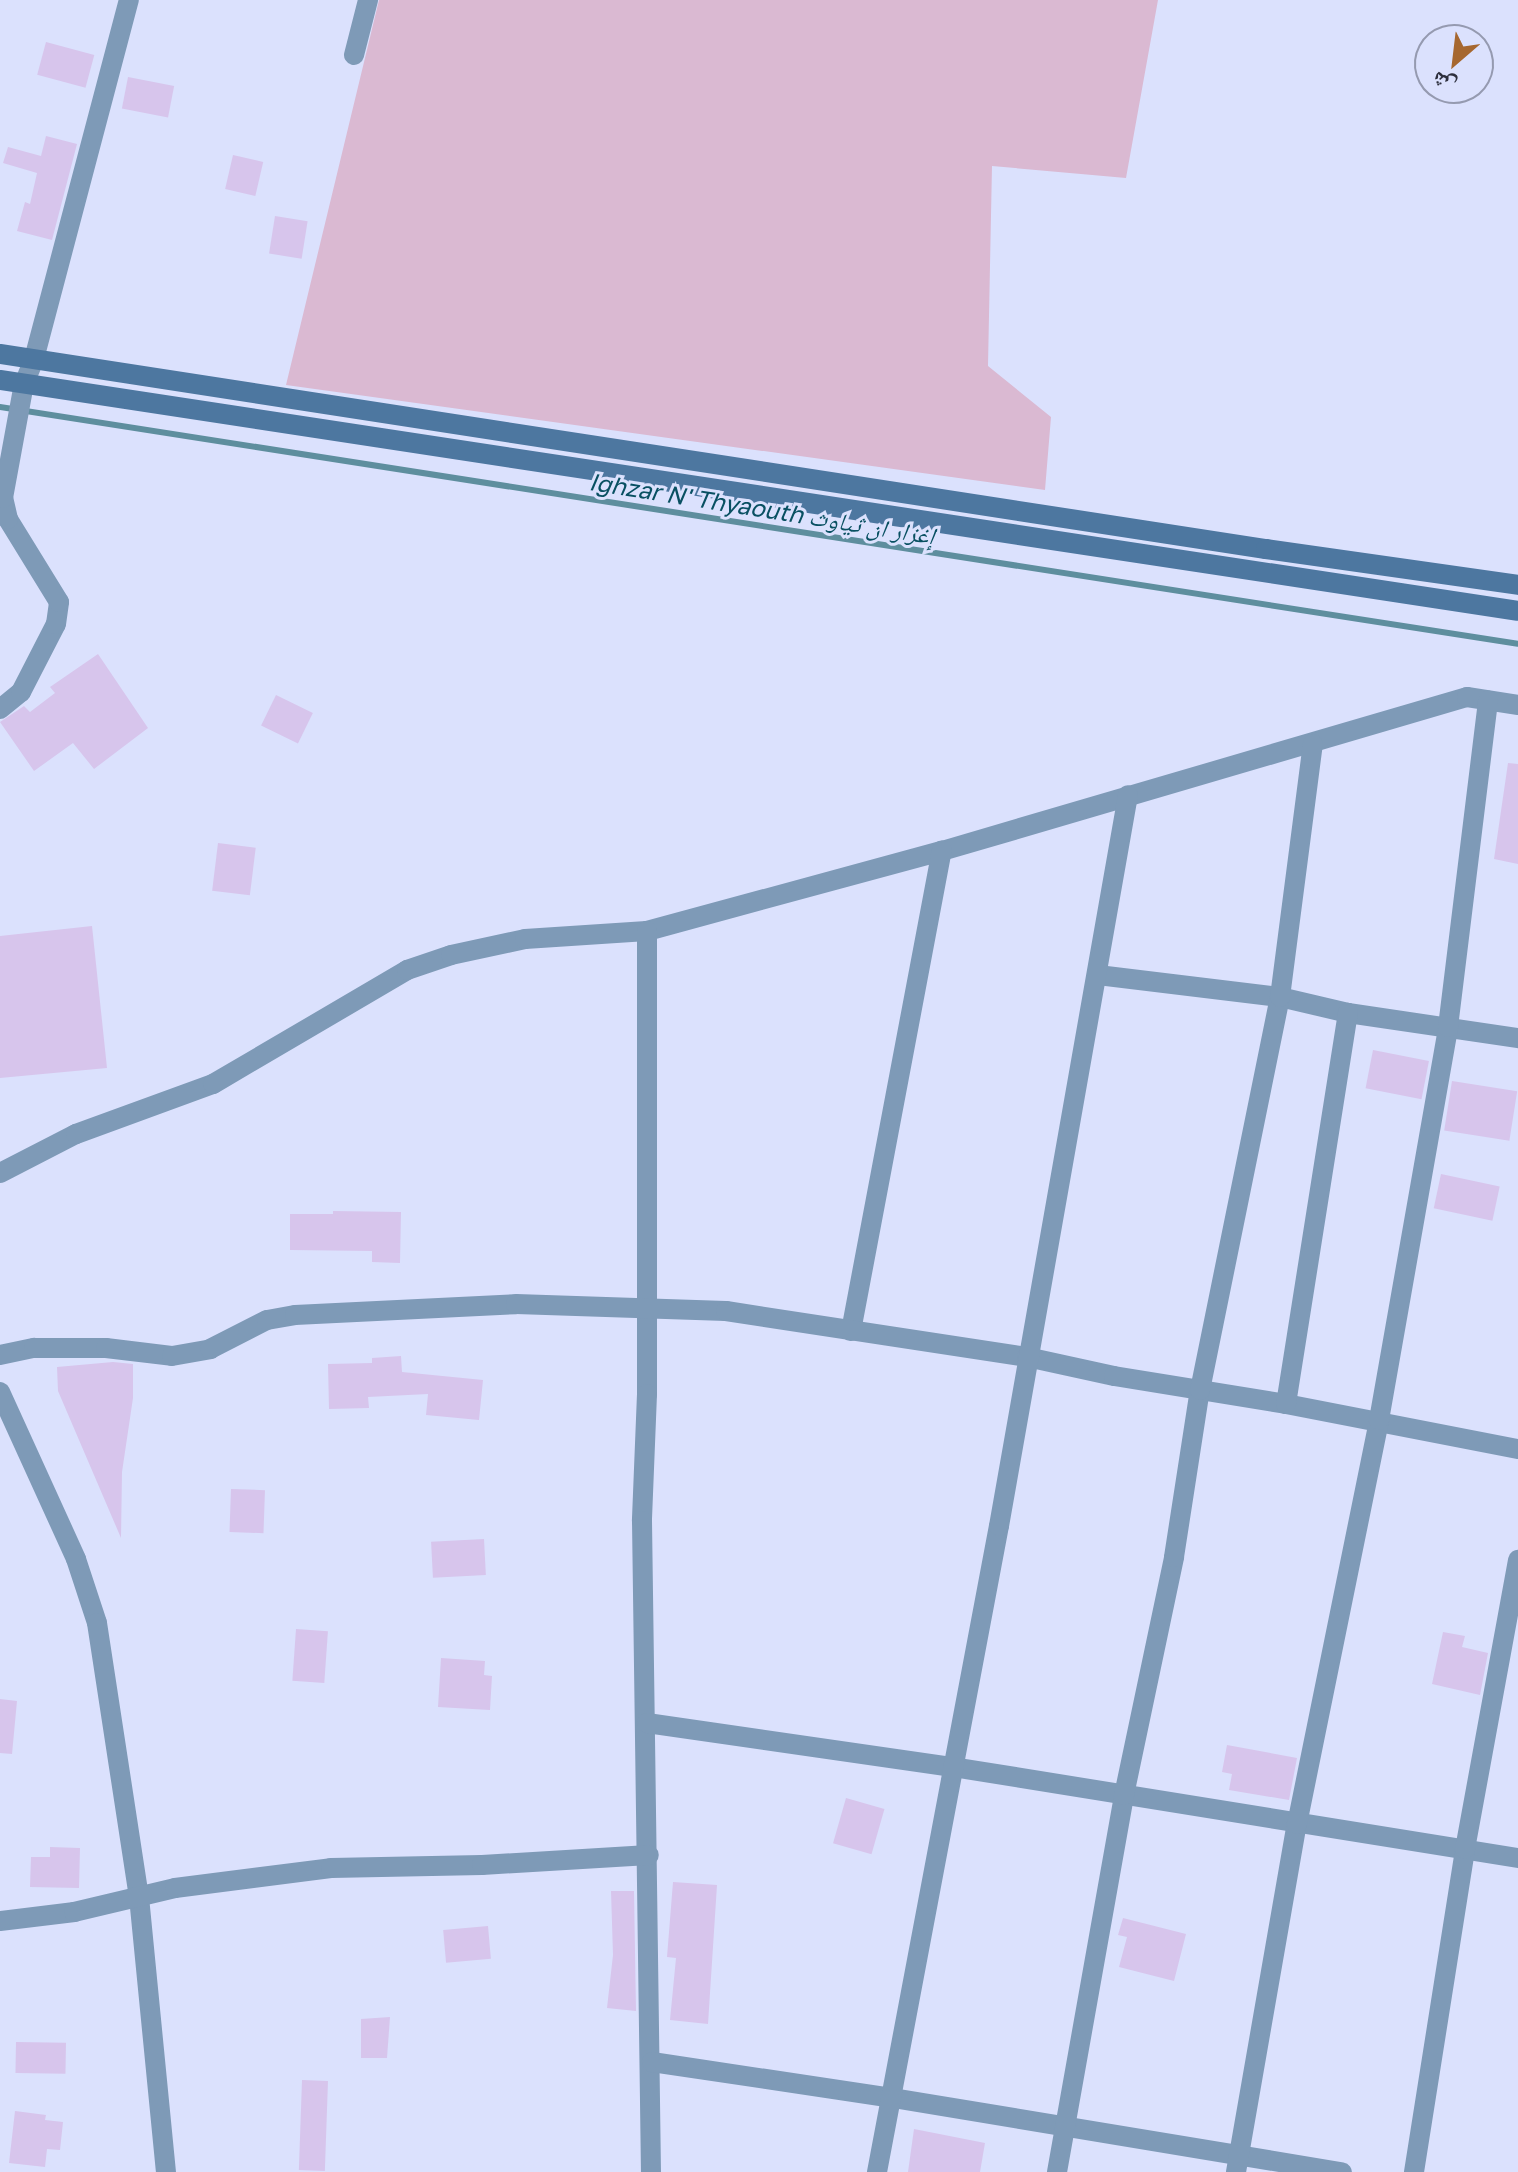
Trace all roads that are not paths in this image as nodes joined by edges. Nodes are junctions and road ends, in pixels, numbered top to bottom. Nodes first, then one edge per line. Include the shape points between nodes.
1 (129, 0) edge
2 (368, 0) edge
3 (354, 55) dead end
4 (0, 354) edge
5 (34, 359) junction
6 (0, 380) edge
7 (22, 391) junction
8 (10, 536) edge
9 (1518, 585) edge
10 (1518, 611) edge
11 (1488, 700) junction
12 (1518, 705) edge
13 (0, 709) edge
14 (1313, 744) junction
15 (1128, 795) junction
16 (942, 851) junction
17 (647, 931) junction
18 (1098, 975) junction
19 (1280, 997) junction
20 (1348, 1013) junction
21 (1448, 1027) junction
22 (1518, 1038) edge
23 (0, 1173) edge
24 (646, 1306) junction
25 (851, 1331) junction
26 (0, 1355) edge
27 (1027, 1357) junction
28 (1200, 1390) junction
29 (0, 1392) edge
30 (1286, 1404) junction
31 (1379, 1420) junction
32 (1518, 1449) edge
33 (1518, 1560) edge
34 (647, 1723) junction
35 (953, 1767) junction
36 (1124, 1795) junction
37 (1297, 1824) junction
38 (1465, 1849) junction
39 (649, 1855) junction
40 (1518, 1858) edge
41 (139, 1897) junction
42 (0, 1921) edge
43 (652, 2062) junction
44 (893, 2098) junction
45 (1065, 2125) junction
46 (1238, 2163) edge
47 (166, 2172) edge
48 (651, 2172) edge
49 (877, 2172) edge
50 (1057, 2172) edge
51 (1342, 2172) edge
52 (1414, 2172) edge

1 - 5 street
2 - 3 street
4 - 5 street
5 - 7 street
5 - 9 street
6 - 7 street
7 - 8 street via 3,498
7 - 10 street
8 - 13 street via 59,602 56,624 21,692
11 - 12 street
11 - 14 street via 1467,697
11 - 21 street
14 - 15 street
14 - 19 street
15 - 16 street
15 - 18 street
16 - 17 street
16 - 25 street
17 - 23 street via 525,939 407,970 213,1084 76,1134
17 - 24 street
18 - 19 street
18 - 27 street
19 - 20 street
19 - 28 street
20 - 21 street
20 - 30 street
21 - 22 street
21 - 31 street
24 - 25 street via 726,1311
24 - 26 street via 516,1304 295,1315 267,1320 210,1349 172,1356 106,1348 34,1348
24 - 34 street via 642,1537
25 - 27 street
27 - 28 street
27 - 35 street
28 - 30 street
28 - 36 street via 1174,1557
29 - 41 street via 76,1559 97,1623
30 - 31 street
31 - 32 street
31 - 37 street
33 - 38 street
34 - 35 street
34 - 39 street
35 - 36 street
35 - 44 street
36 - 37 street
36 - 45 street
37 - 38 street
37 - 46 street
38 - 40 street
38 - 52 street
39 - 41 street via 331,1868
39 - 43 street
41 - 42 street
41 - 47 street
43 - 44 street
43 - 48 street
44 - 45 street
44 - 49 street
45 - 46 street
45 - 50 street
46 - 51 street

